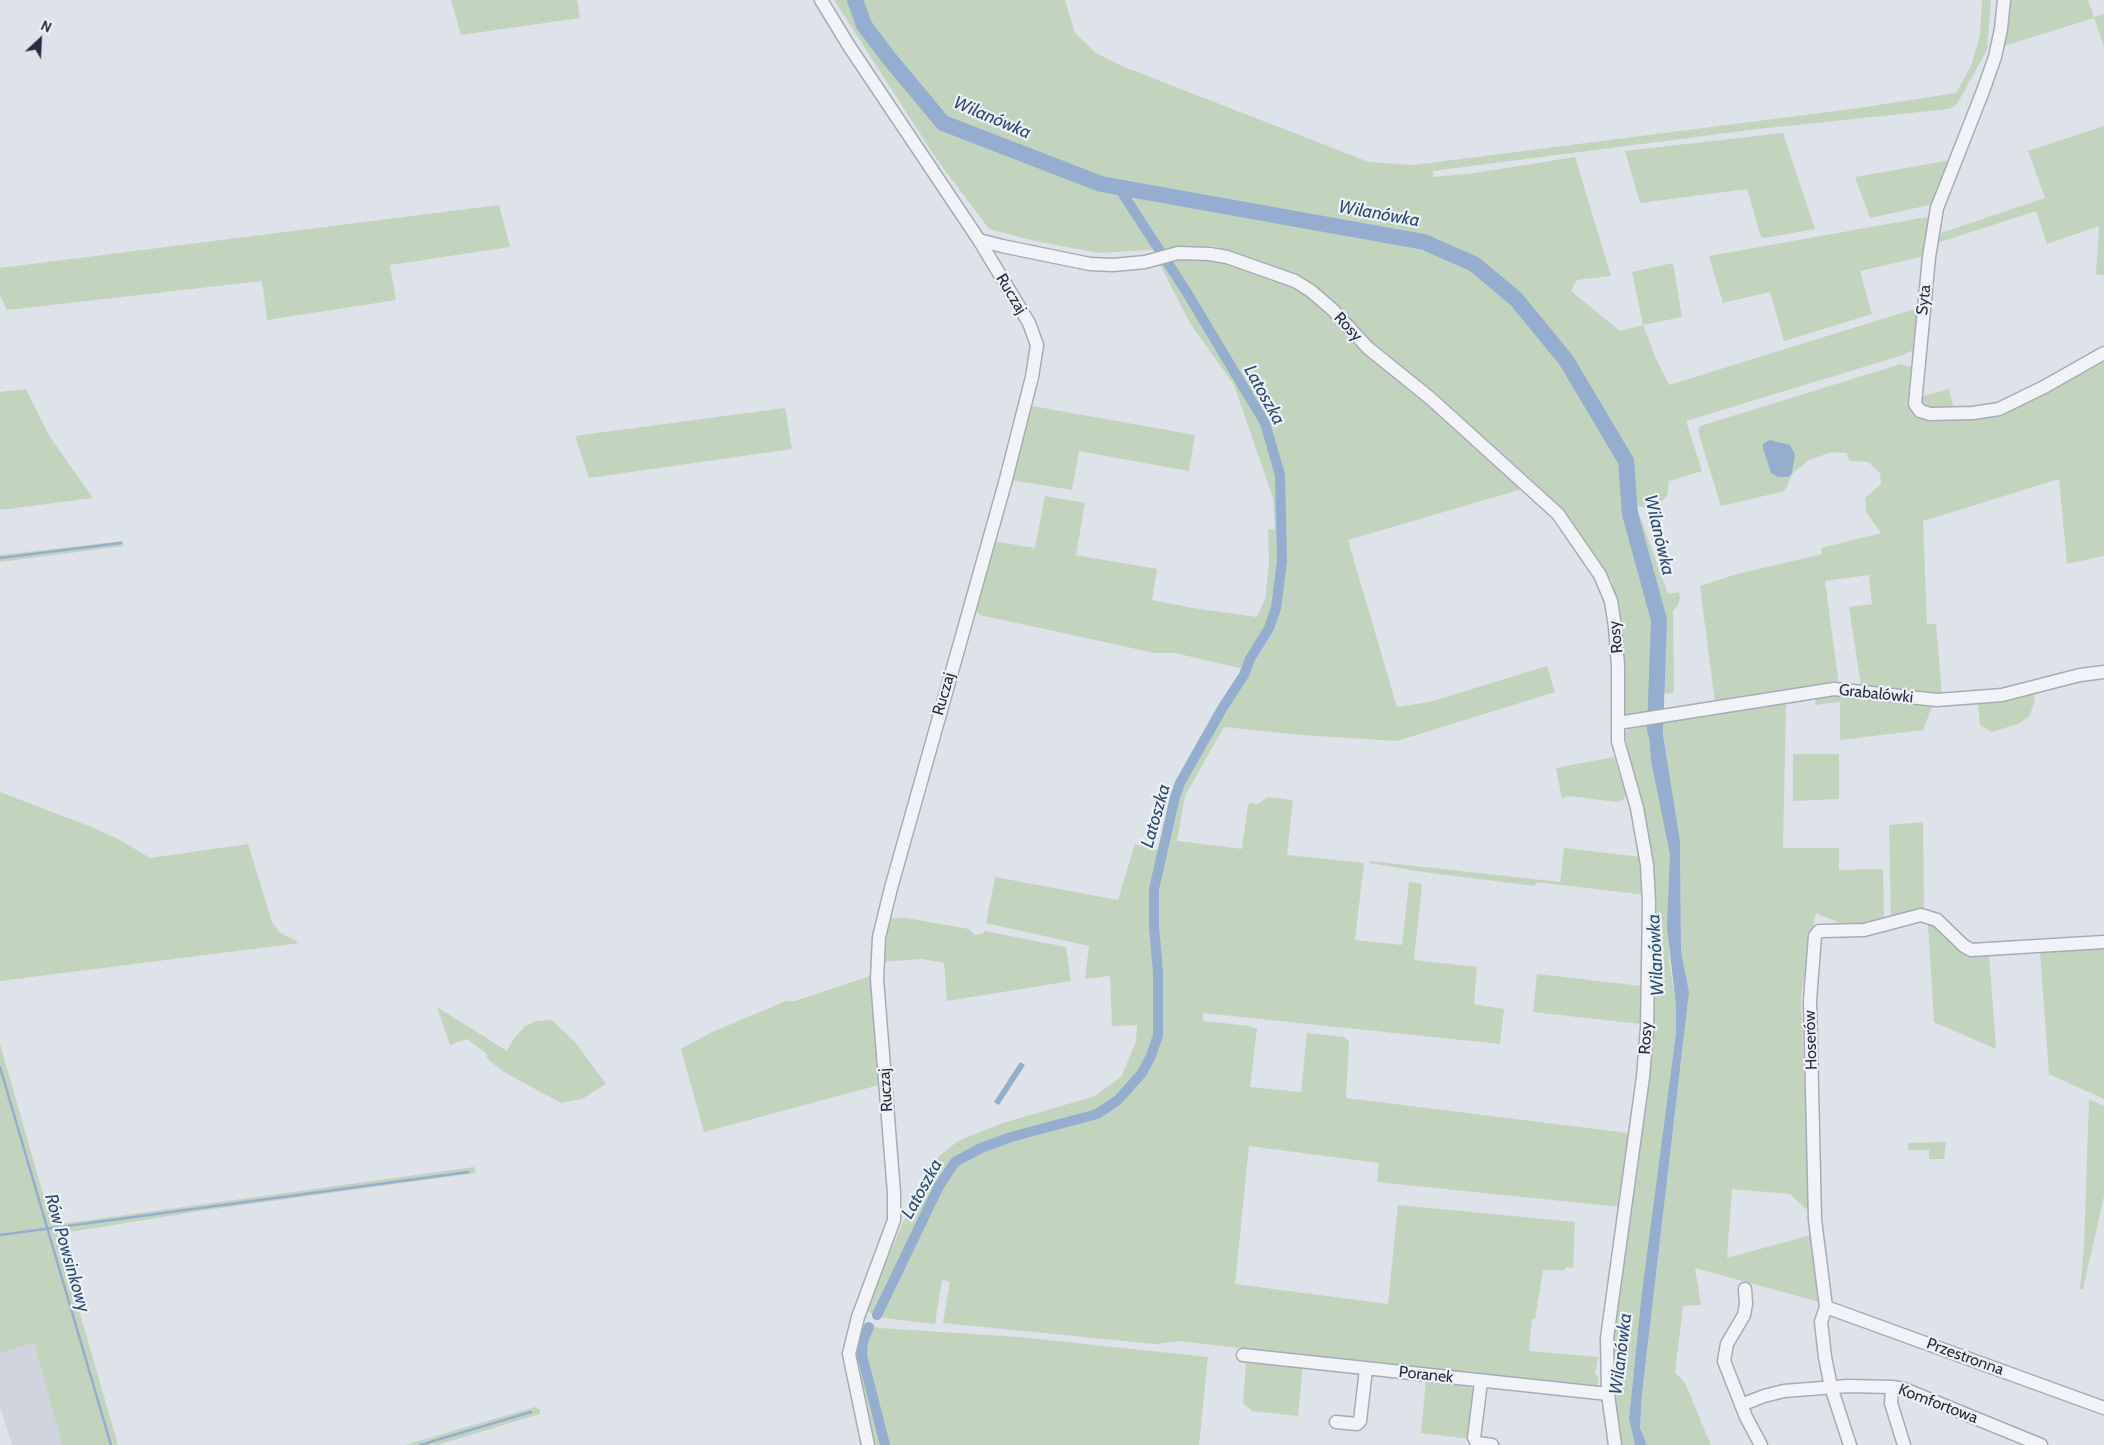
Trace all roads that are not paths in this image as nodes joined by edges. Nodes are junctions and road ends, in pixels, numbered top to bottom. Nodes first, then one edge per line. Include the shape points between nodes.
1 (821, 0) edge
2 (2004, 0) edge
3 (979, 240) junction
4 (2104, 353) edge
5 (2104, 672) edge
6 (1618, 723) junction
7 (2104, 942) edge
8 (1745, 1289) dead end
9 (1826, 1307) junction
10 (1243, 1355) dead end
11 (1366, 1369) junction
12 (1481, 1382) junction
13 (1831, 1387) junction
14 (1892, 1387) junction
15 (1608, 1394) junction
16 (1741, 1405) junction
17 (2104, 1408) edge
18 (1336, 1422) dead end
19 (868, 1445) edge
20 (1492, 1445) edge
21 (1615, 1445) edge
22 (1760, 1445) edge
23 (1850, 1445) edge
24 (1904, 1445) edge
25 (2041, 1445) edge

1 - 3 street, Ruczaj
2 - 4 street, Syta via 1995,57 1936,208 1928,257 1915,404 1925,414 1999,409
3 - 6 street, Rosy via 1090,264 1145,262 1178,253 1210,254 1296,281 1311,291 1368,348 1430,398 1558,514 1600,575 1611,601 1618,666
3 - 19 street, Ruczaj via 1029,323 1038,353 879,938 878,994 894,1220 858,1317 849,1354
5 - 6 street, Grabalówki via 2002,695 1937,700 1834,689
6 - 15 street, Rosy via 1618,741 1647,865 1649,902 1644,1077 1607,1338
7 - 9 street, Hoserów via 1971,950 1937,920 1921,915 1864,930 1822,930 1817,933 1810,1000 1815,1220
8 - 16 street via 1744,1315 1727,1344 1724,1357 1724,1365
9 - 13 street, Hoserów via 1821,1322
9 - 17 street, Przestronna
10 - 11 street, Poranek
11 - 12 street, Poranek
11 - 18 street via 1360,1421 1357,1424
12 - 15 street, Poranek
12 - 20 street via 1474,1438 1477,1443
13 - 14 street, Komfortowa
13 - 16 street, Komfortowa via 1784,1391
13 - 23 street, Hoserów
14 - 24 street via 1891,1403
14 - 25 street, Komfortowa
15 - 21 street, Rosy
16 - 22 street

